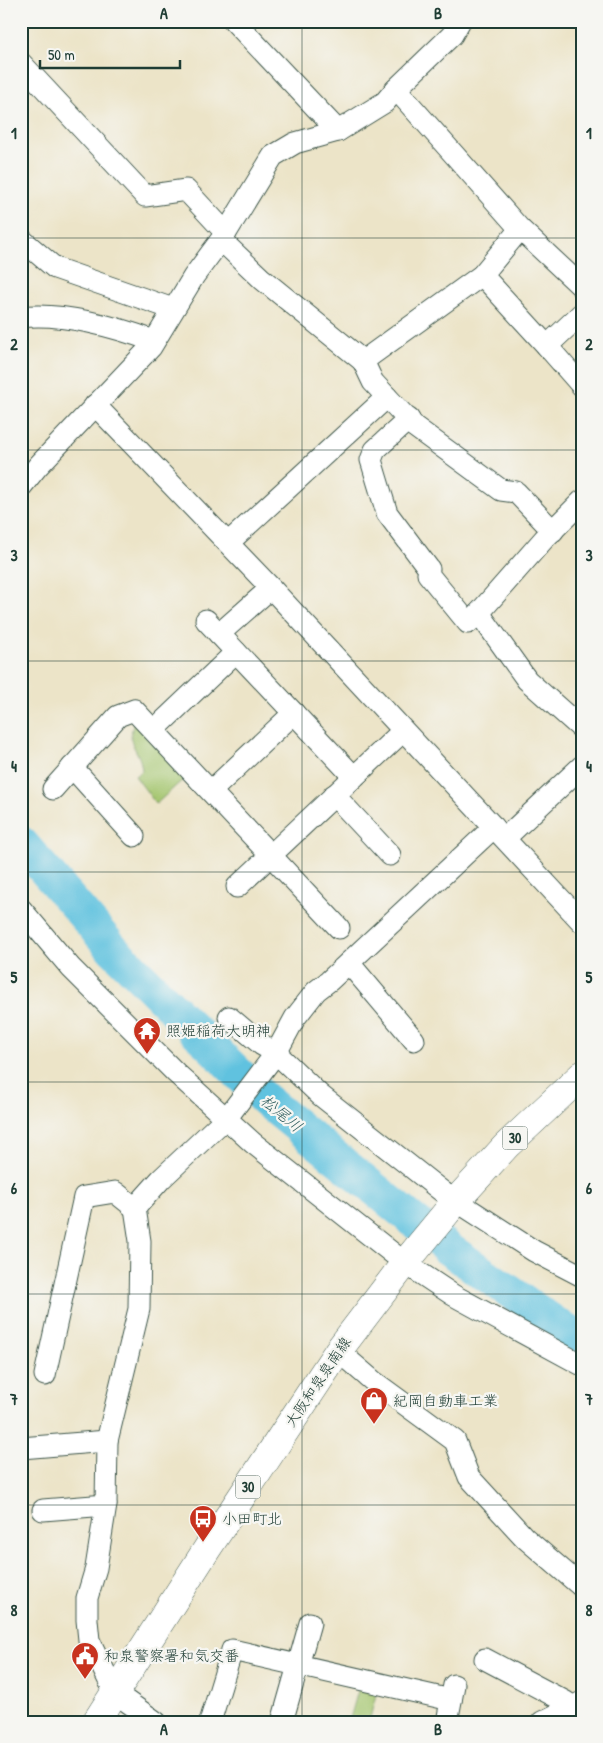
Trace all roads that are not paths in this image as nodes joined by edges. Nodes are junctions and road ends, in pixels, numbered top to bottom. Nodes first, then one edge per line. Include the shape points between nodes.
1 (234, 21) edge
2 (460, 21) edge
3 (21, 63) edge
4 (396, 89) junction
5 (338, 131) junction
6 (520, 229) junction
7 (224, 236) junction
8 (21, 239) edge
9 (482, 275) junction
10 (582, 287) edge
11 (174, 310) junction
12 (582, 313) edge
13 (21, 317) edge
14 (154, 342) junction
15 (546, 346) junction
16 (363, 361) junction
17 (582, 386) edge
18 (387, 397) junction
19 (96, 405) junction
20 (409, 419) junction
21 (21, 487) edge
22 (582, 501) edge
23 (553, 530) junction
24 (228, 543) junction
25 (270, 588) junction
26 (479, 613) junction
27 (236, 652) junction
28 (294, 713) junction
29 (582, 729) edge
30 (154, 730) junction
31 (403, 731) junction
32 (582, 766) edge
33 (72, 768) junction
34 (354, 777) junction
35 (53, 789) dead end
36 (211, 791) junction
37 (334, 795) junction
38 (499, 832) junction
39 (134, 836) dead end
40 (271, 855) junction
41 (390, 855) dead end
42 (237, 887) dead end
43 (21, 909) edge
44 (582, 922) edge
45 (339, 928) dead end
46 (349, 963) junction
47 (230, 1017) dead end
48 (414, 1040) dead end
49 (274, 1055) junction
50 (582, 1075) edge
51 (227, 1117) junction
52 (455, 1203) junction
53 (135, 1208) junction
54 (407, 1261) junction
55 (582, 1276) edge
56 (338, 1351) junction
57 (582, 1365) edge
58 (45, 1375) dead end
59 (107, 1441) junction
60 (21, 1448) edge
61 (106, 1505) junction
62 (43, 1510) dead end
63 (582, 1588) edge
64 (310, 1623) dead end
65 (486, 1659) dead end
66 (298, 1665) junction
67 (115, 1693) junction
68 (576, 1705) edge
69 (96, 1722) edge
70 (156, 1722) edge
71 (210, 1722) edge
72 (282, 1722) edge
73 (447, 1722) edge
74 (542, 1722) edge

1 - 5 street
2 - 4 street via 452,35
3 - 7 street via 145,196 186,190
4 - 5 street via 385,102
4 - 6 street
5 - 7 street via 295,143 273,156
6 - 9 street
6 - 10 street
7 - 11 street
7 - 16 street via 262,279
8 - 11 street via 55,268 86,270
9 - 15 street
9 - 16 street
11 - 14 street
12 - 15 street
13 - 14 street via 52,316 97,324
14 - 19 street
15 - 17 street
16 - 18 street via 373,382
18 - 20 street
18 - 24 street
19 - 21 street
19 - 24 street
20 - 23 street via 415,427 500,490 516,492
20 - 26 street via 375,450 371,460 387,513 429,570 428,574 468,623
22 - 23 street
23 - 26 street
24 - 25 street
25 - 27 street via 213,627
25 - 31 street
26 - 29 street via 527,680
27 - 28 street
27 - 30 street
28 - 34 street
28 - 36 street
30 - 33 street via 134,710 118,716
30 - 36 street
31 - 34 street
31 - 38 street
32 - 38 street
33 - 35 street
33 - 39 street
34 - 37 street
36 - 40 street
37 - 40 street
37 - 41 street
38 - 44 street
38 - 46 street
40 - 42 street
40 - 45 street
43 - 51 street via 71,968 176,1073
46 - 48 street
46 - 49 street via 311,998 295,1018
47 - 49 street
49 - 51 street
49 - 52 street
50 - 52 main road, 大阪和泉泉南線 / 30 via 506,1146
51 - 53 street
51 - 54 street via 252,1143
52 - 54 main road, 大阪和泉泉南線 / 30
52 - 55 street
53 - 58 street via 115,1192 84,1197 67,1234 48,1321
53 - 59 street via 140,1241 139,1309
54 - 56 main road, 大阪和泉泉南線 / 30
54 - 57 street via 454,1295
56 - 63 street via 455,1441 469,1477 525,1538
56 - 67 main road, 大阪和泉泉南線 / 30
59 - 60 street
59 - 61 street
61 - 62 street
61 - 67 street via 96,1568 87,1598 87,1620 89,1640
64 - 66 street
65 - 68 street
66 - 71 street via 232,1650
66 - 72 street
66 - 73 street via 452,1693
67 - 69 main road, 大阪和泉泉南線 / 30
67 - 70 street
68 - 74 street

